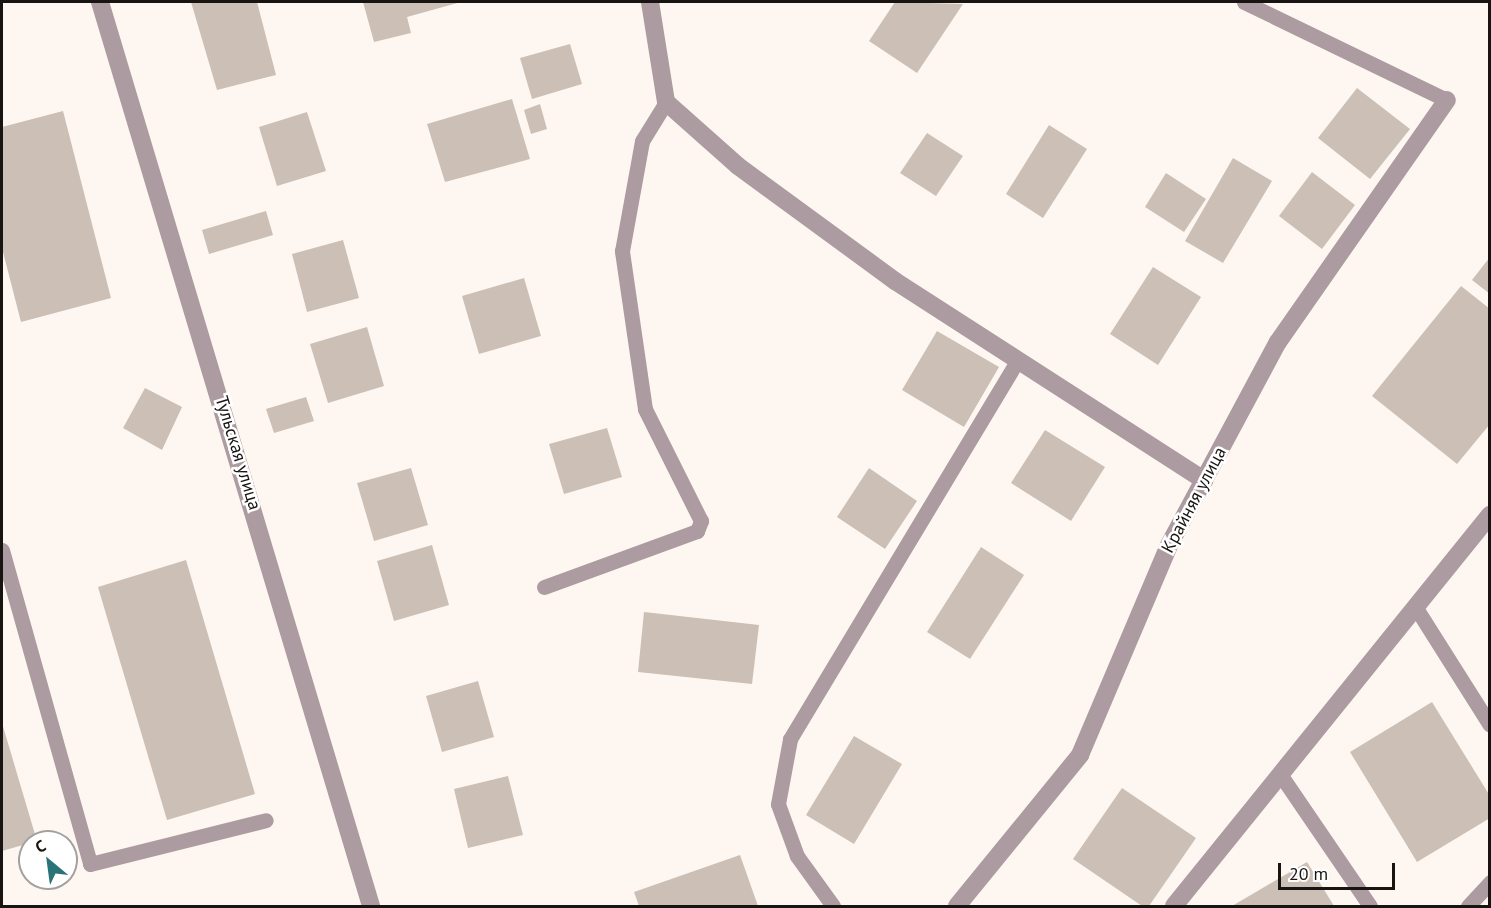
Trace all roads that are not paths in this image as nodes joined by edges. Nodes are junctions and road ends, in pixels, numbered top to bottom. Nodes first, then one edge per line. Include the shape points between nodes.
1 (100, 2) edge
2 (650, 2) edge
3 (1244, 2) edge
4 (1447, 100) joint
5 (666, 102) junction
6 (1017, 361) junction
7 (1204, 480) junction
8 (1490, 515) edge
9 (2, 550) edge
10 (544, 587) dead end
11 (1416, 608) junction
12 (1490, 725) edge
13 (1282, 777) junction
14 (266, 820) dead end
15 (1490, 882) edge
16 (372, 906) edge
17 (832, 906) edge
18 (957, 906) edge
19 (1174, 906) edge
20 (1370, 906) edge
21 (1468, 906) edge

1 - 16 street, Тульская улица
2 - 5 street
3 - 4 lane
4 - 7 street, Крайняя улица via 1278,342
5 - 6 street via 738,166 895,281
5 - 10 lane via 642,141 622,251 645,410 702,521 697,531
6 - 7 street
6 - 17 lane via 790,739 778,804 797,856
7 - 18 street, Крайняя улица via 1169,545 1080,755
8 - 11 street
9 - 14 lane via 90,864
11 - 12 lane
11 - 13 street
13 - 19 street
13 - 20 lane
15 - 21 lane

